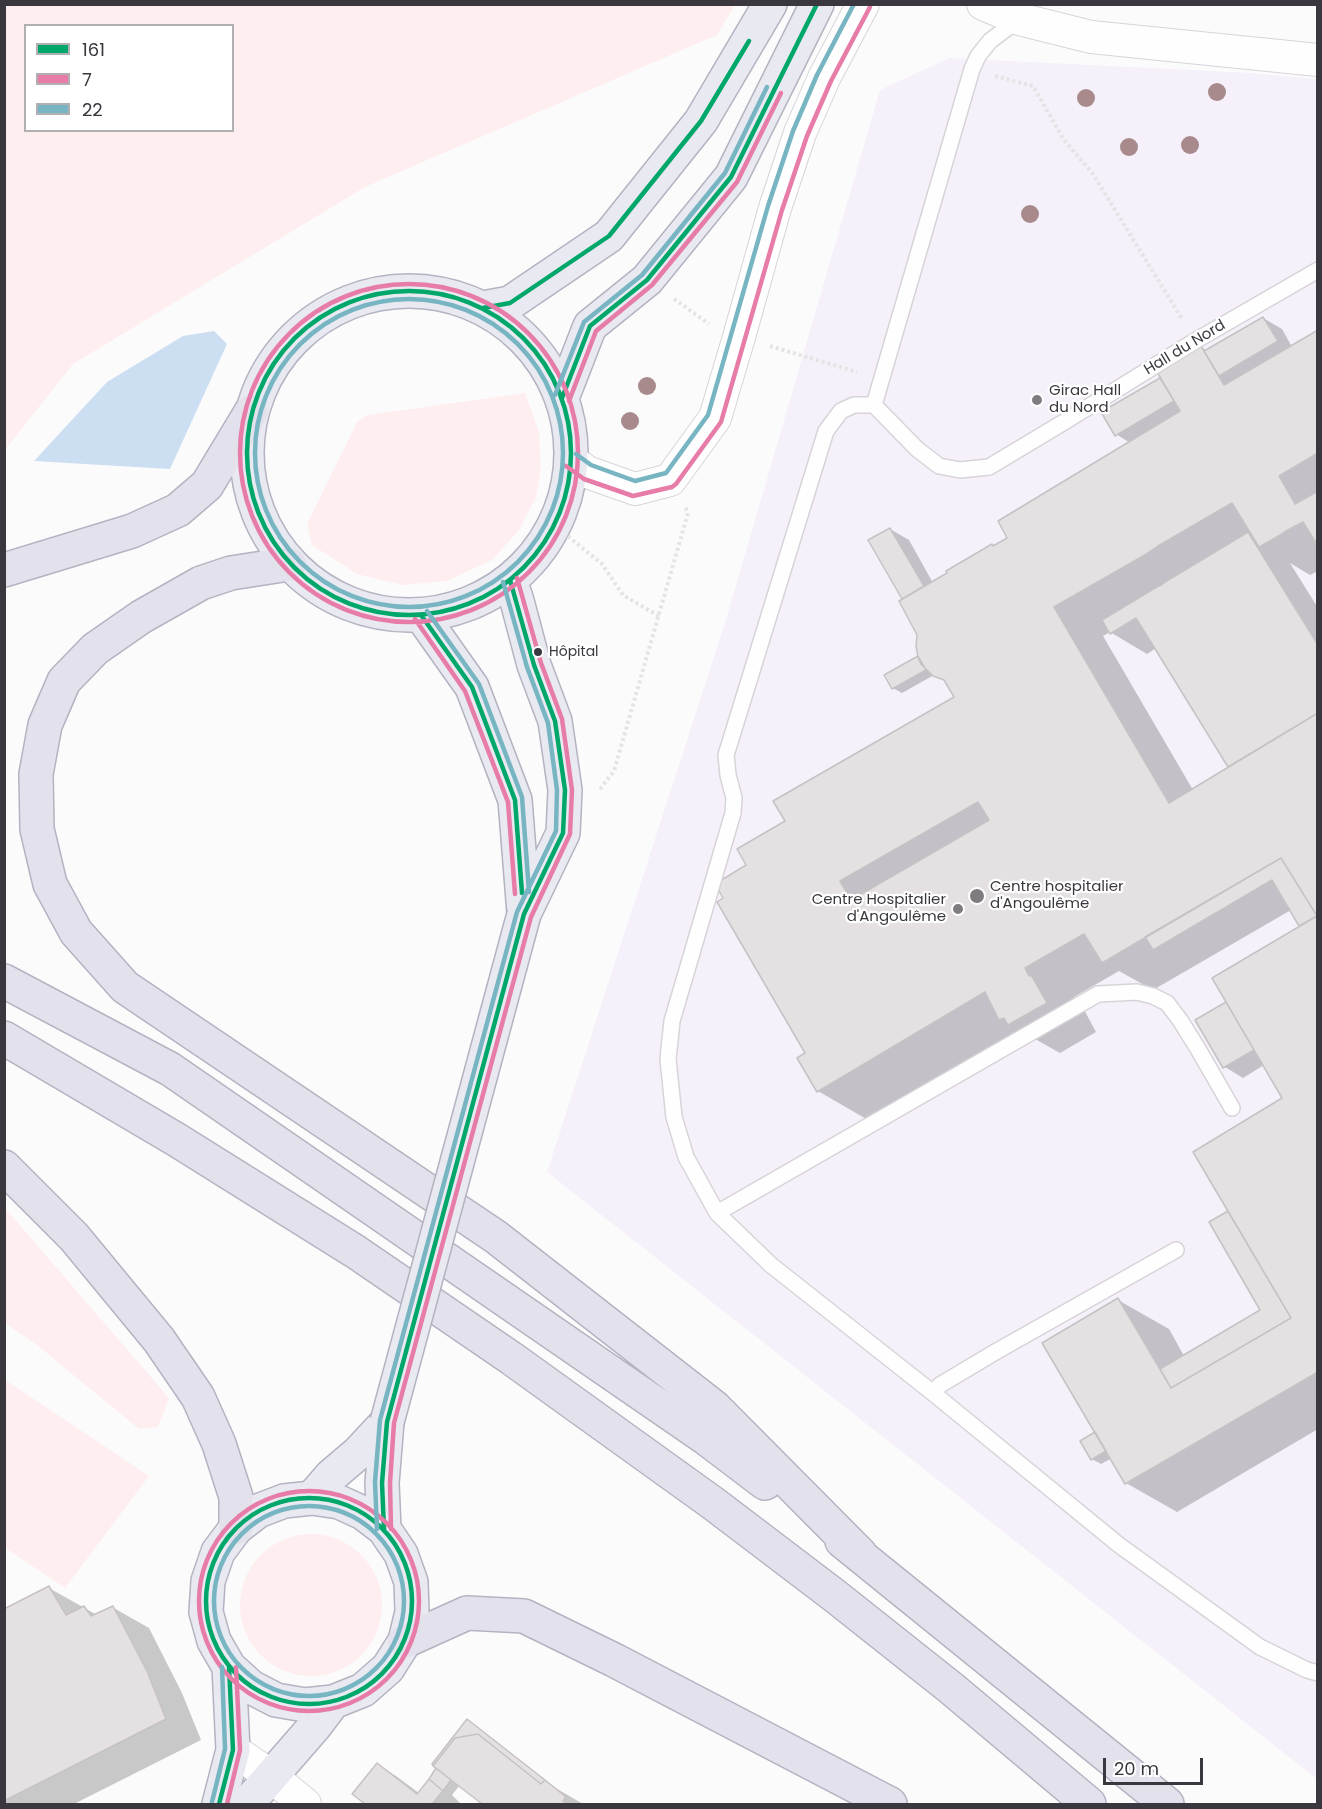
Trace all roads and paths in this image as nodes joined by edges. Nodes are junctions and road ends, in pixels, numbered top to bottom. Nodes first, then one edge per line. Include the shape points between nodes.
1 (770, 4) edge
2 (817, 4) edge
3 (863, 4) edge
4 (876, 4) edge
5 (884, 4) edge
6 (983, 4) edge
7 (1022, 12) edge
8 (1317, 60) edge
9 (972, 69) junction
10 (1317, 270) edge
11 (483, 308) junction
12 (1195, 340) junction
13 (562, 398) junction
14 (874, 405) junction
15 (251, 412) junction
16 (571, 460) junction
17 (673, 475) junction
18 (554, 525) junction
19 (289, 564) junction
20 (4, 570) edge
21 (510, 580) junction
22 (420, 615) junction
23 (659, 616) junction
24 (600, 789) dead end
25 (524, 914) junction
26 (4, 981) edge
27 (4, 1038) edge
28 (1232, 1108) dead end
29 (4, 1167) edge
30 (717, 1213) junction
31 (1176, 1250) dead end
32 (933, 1393) junction
33 (387, 1422) junction
34 (312, 1498) junction
35 (236, 1528) junction
36 (384, 1529) junction
37 (860, 1554) junction
38 (405, 1641) junction
39 (229, 1667) junction
40 (1317, 1672) edge
41 (333, 1702) junction
42 (233, 1750) junction
43 (271, 1776) junction
44 (219, 1804) edge
45 (247, 1804) edge
46 (305, 1804) edge
47 (890, 1804) edge
48 (1089, 1804) edge
49 (1167, 1804) edge

1 - 11 main road via 701,121 609,236 510,303
2 - 13 main road via 731,177 647,280 590,326
3 - 17 street via 800,133 715,418
4 - 5 street
6 - 7 street
7 - 8 street via 1091,37
7 - 9 lane via 990,41
9 - 12 path via 1033,86 1065,140 1093,174
9 - 14 lane
10 - 12 lane, Hall du Nord
11 - 13 main road via 517,331 543,362
11 - 15 main road via 438,292 389,291 342,304 301,330 270,367
12 - 14 lane, Hall du Nord via 988,467 960,470 939,466
13 - 16 main road
14 - 30 lane via 854,405 841,411 826,431 726,755 733,813 672,1021 668,1059 674,1117 686,1157
15 - 19 main road via 246,466 260,518
15 - 20 highway via 207,485 178,510 132,531
16 - 17 street via 587,472 635,489 670,480
16 - 18 main road via 566,494
17 - 23 path via 688,513
18 - 21 main road via 535,555
18 - 23 path via 602,564 623,596
19 - 22 main road via 316,588 349,605 384,614
19 - 37 highway via 231,573 201,584 94,649 64,681 45,725 36,774 37,829 50,884 76,932 125,987 496,1237 714,1407
21 - 22 main road via 468,604
21 - 25 main road via 555,721 565,790 563,834
22 - 25 main road via 472,687 515,800
23 - 24 path via 614,771
25 - 33 main road, bridge
26 - 37 highway via 170,1069 707,1439
27 - 48 highway via 356,1252 511,1358 835,1596
28 - 30 lane via 1167,1003 1137,992 1098,994
29 - 35 highway via 74,1237 159,1340 198,1396 236,1497
30 - 32 lane via 771,1265
31 - 32 lane via 997,1351
32 - 40 lane via 1119,1545 1222,1620 1260,1647
33 - 34 main road
33 - 36 main road via 382,1484
34 - 35 main road via 284,1501 258,1511
34 - 36 main road via 339,1502
35 - 39 main road via 218,1552 208,1581 206,1612 213,1641
36 - 38 main road via 401,1554 411,1582 412,1612
37 - 49 highway
38 - 41 main road via 388,1668 363,1690
38 - 47 highway via 467,1613 524,1616
39 - 41 main road via 250,1687 276,1700 305,1705
39 - 42 main road
41 - 43 main road
42 - 43 street
42 - 44 main road
43 - 45 main road
43 - 46 street

